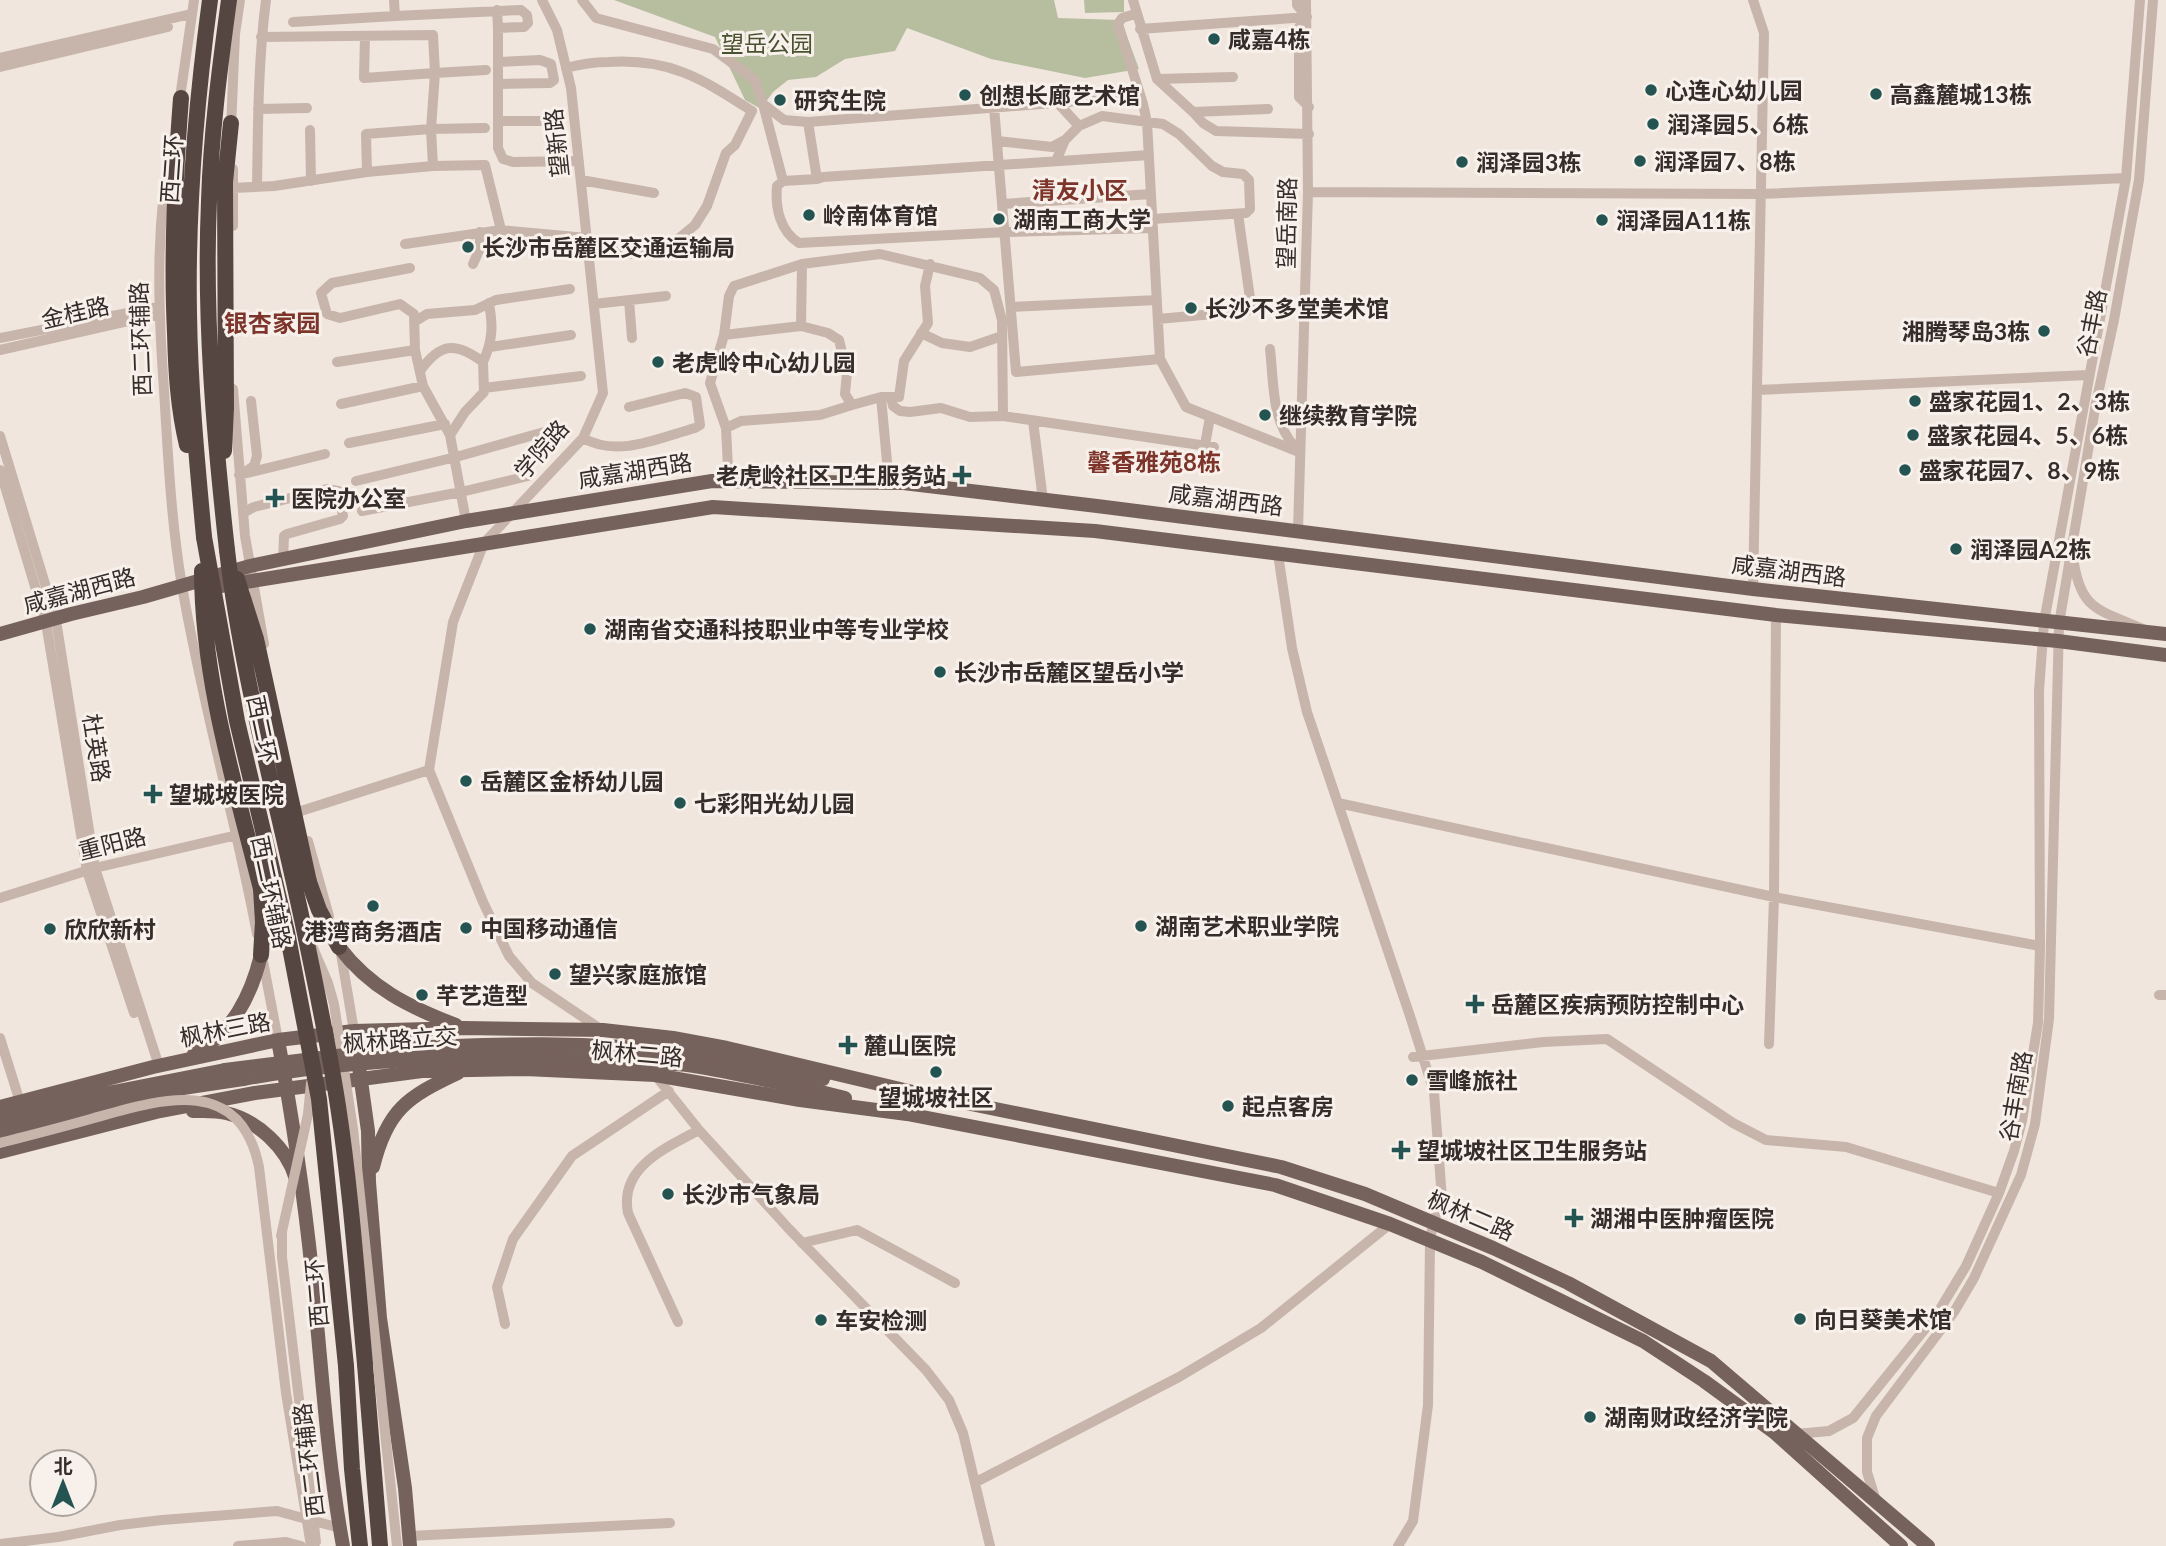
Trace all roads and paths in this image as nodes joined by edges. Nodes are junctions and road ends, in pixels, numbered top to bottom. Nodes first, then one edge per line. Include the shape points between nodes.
1 (194, 0) edge
2 (210, 0) edge
3 (229, 0) edge
4 (240, 0) edge
5 (266, 0) edge
6 (394, 0) edge
7 (542, 0) edge
8 (582, 0) edge
9 (1133, 0) edge
10 (1297, 0) edge
11 (1306, 0) edge
12 (1754, 0) edge
13 (2140, 0) edge
14 (2153, 0) edge
15 (497, 10) junction
16 (1135, 13) junction
17 (395, 16) junction
18 (191, 18) junction
19 (1307, 18) junction
20 (293, 22) dead end
21 (498, 28) junction
22 (1140, 29) junction
23 (261, 37) junction
24 (365, 37) junction
25 (0, 58) edge
26 (498, 62) junction
27 (0, 67) edge
28 (566, 68) junction
29 (486, 70) dead end
30 (435, 73) junction
31 (1233, 77) dead end
32 (1157, 79) junction
33 (498, 84) junction
34 (181, 98) junction
35 (1056, 102) junction
36 (763, 103) junction
37 (1143, 104) junction
38 (994, 107) junction
39 (307, 108) dead end
40 (258, 109) junction
41 (1268, 109) dead end
42 (1193, 112) junction
43 (498, 121) junction
44 (559, 121) dead end
45 (230, 122) joint
46 (808, 122) junction
47 (1147, 122) junction
48 (1079, 126) junction
49 (485, 128) dead end
50 (431, 129) junction
51 (310, 130) dead end
52 (1309, 134) junction
53 (1065, 140) junction
54 (998, 141) junction
55 (1149, 155) junction
56 (579, 161) junction
57 (1056, 161) junction
58 (999, 165) junction
59 (433, 166) junction
60 (368, 172) junction
61 (2126, 178) junction
62 (817, 179) junction
63 (581, 180) junction
64 (311, 181) junction
65 (783, 181) junction
66 (229, 185) junction
67 (257, 187) junction
68 (1308, 192) junction
69 (654, 193) dead end
70 (1151, 194) junction
71 (1761, 194) junction
72 (1003, 204) junction
73 (1238, 214) junction
74 (1152, 223) junction
75 (501, 230) junction
76 (481, 232) junction
77 (1006, 232) junction
78 (587, 242) junction
79 (405, 244) dead end
80 (473, 264) dead end
81 (802, 264) junction
82 (930, 264) junction
83 (410, 268) dead end
84 (592, 286) joint
85 (570, 289) dead end
86 (666, 296) dead end
87 (629, 300) junction
88 (1157, 300) junction
89 (489, 303) junction
90 (594, 304) junction
91 (1012, 307) junction
92 (158, 310) junction
93 (1158, 319) junction
94 (415, 322) junction
95 (800, 326) junction
96 (920, 333) junction
97 (571, 335) dead end
98 (724, 335) junction
99 (1002, 336) junction
100 (0, 338) edge
101 (632, 338) dead end
102 (490, 347) junction
103 (1270, 349) dead end
104 (0, 350) edge
105 (415, 350) junction
106 (1160, 359) junction
107 (337, 362) dead end
108 (483, 362) junction
109 (420, 371) junction
110 (2089, 375) junction
111 (581, 376) dead end
112 (423, 386) junction
113 (484, 388) junction
114 (1757, 390) junction
115 (886, 397) junction
116 (251, 401) dead end
117 (341, 404) dead end
118 (852, 405) junction
119 (629, 407) dead end
120 (1003, 416) junction
121 (1210, 417) junction
122 (1033, 421) junction
123 (445, 424) junction
124 (726, 428) junction
125 (555, 429) dead end
126 (450, 435) junction
127 (0, 436) edge
128 (583, 438) junction
129 (349, 443) dead end
130 (1299, 452) junction
131 (325, 454) dead end
132 (456, 457) junction
133 (0, 470) edge
134 (239, 475) junction
135 (528, 476) dead end
136 (356, 481) dead end
137 (739, 481) junction
138 (889, 483) junction
139 (220, 488) junction
140 (199, 491) junction
141 (461, 492) junction
142 (1043, 500) junction
143 (362, 510) dead end
144 (243, 513) junction
145 (512, 513) junction
146 (466, 521) junction
147 (1298, 531) junction
148 (204, 537) junction
149 (484, 543) junction
150 (2071, 547) junction
151 (227, 551) junction
152 (1278, 554) junction
153 (283, 561) junction
154 (250, 566) junction
155 (253, 581) junction
156 (183, 589) junction
157 (1754, 589) junction
158 (1776, 615) junction
159 (51, 623) junction
160 (2051, 623) junction
161 (2160, 634) edge
162 (0, 636) edge
163 (2052, 645) junction
164 (2166, 655) edge
165 (429, 770) junction
166 (1338, 803) junction
167 (301, 811) junction
168 (236, 833) junction
169 (90, 867) junction
170 (0, 896) edge
171 (1774, 897) junction
172 (304, 931) junction
173 (2040, 946) junction
174 (340, 947) junction
175 (261, 955) junction
176 (464, 1028) junction
177 (603, 1030) junction
178 (354, 1031) junction
179 (0, 1038) edge
180 (278, 1040) junction
181 (1769, 1044) dead end
182 (311, 1056) junction
183 (1418, 1057) junction
184 (0, 1058) edge
185 (177, 1061) junction
186 (156, 1066) junction
187 (465, 1070) junction
188 (655, 1075) junction
189 (361, 1078) junction
190 (808, 1083) junction
191 (287, 1088) junction
192 (669, 1091) junction
193 (918, 1093) junction
194 (11, 1104) edge
195 (160, 1111) junction
196 (907, 1114) junction
197 (0, 1119) edge
198 (699, 1130) junction
199 (0, 1133) edge
200 (0, 1143) edge
201 (0, 1152) edge
202 (369, 1182) junction
203 (1999, 1193) junction
204 (302, 1200) junction
205 (1433, 1223) junction
206 (1390, 1224) junction
207 (282, 1231) junction
208 (1430, 1241) junction
209 (802, 1242) junction
210 (271, 1269) junction
211 (955, 1283) dead end
212 (678, 1322) dead end
213 (505, 1324) dead end
214 (1796, 1434) junction
215 (976, 1482) junction
216 (1876, 1501) junction
217 (670, 1523) dead end
218 (340, 1528) junction
219 (409, 1541) edge
220 (0, 1544) edge
221 (238, 1546) edge
222 (301, 1546) edge
223 (314, 1546) edge
224 (343, 1546) edge
225 (360, 1546) edge
226 (380, 1546) edge
227 (397, 1546) edge
228 (990, 1546) edge
229 (1398, 1546) edge
230 (1901, 1546) edge
231 (1928, 1546) edge

1 - 18 street, 西二环辅路
2 - 140 highway, 西二环 via 199,93 190,250 190,372
3 - 139 highway, 西二环 via 209,201 210,376
4 - 45 street
5 - 23 street
6 - 17 street
7 - 28 street, 望新路 via 557,30
8 - 36 street via 596,18 713,49 755,80
9 - 16 street
10 - 19 street
11 - 19 street, 望岳南路
12 - 71 street via 1764,33
13 - 61 street, 谷丰路
14 - 150 street, 谷丰路 via 2140,180
15 - 17 street
15 - 21 street
15 - 21 street via 521,9 528,23
16 - 22 street
16 - 37 street via 1118,24
17 - 20 street
18 - 25 street
18 - 27 street
18 - 34 street, 西二环辅路
19 - 22 street
19 - 52 street, 望岳南路
21 - 26 street
22 - 32 street
23 - 24 street
23 - 40 street
24 - 30 street via 433,35
24 - 30 street via 364,78
26 - 33 street
26 - 33 street via 540,61 551,65 554,80
28 - 56 street, 望新路
28 - 78 street via 632,60 658,64 705,82 752,111 726,153 707,206 695,225 678,239 630,254
29 - 30 street
30 - 50 street
31 - 32 street
32 - 42 street
33 - 43 street
34 - 92 street, 西二环辅路 via 163,183
34 - 140 highway via 173,249 176,357 181,418
35 - 37 street via 1132,97
35 - 38 street
35 - 48 street
36 - 46 street via 784,120
36 - 65 street
37 - 47 street
38 - 46 street
38 - 54 street
39 - 40 street
40 - 67 street
41 - 42 street
42 - 52 street via 1216,131
43 - 44 street
43 - 56 street via 498,148 503,159
45 - 66 highway
46 - 62 street
47 - 48 street via 1102,116
47 - 55 street
47 - 73 street via 1163,124 1212,166 1249,180 1250,209
48 - 53 street
49 - 50 street
50 - 59 street
50 - 60 street via 366,134
51 - 64 street
52 - 68 street, 望岳南路
53 - 54 street via 1052,147
53 - 57 street
54 - 58 street
55 - 57 street
55 - 70 street
56 - 63 street, 望新路
57 - 58 street
58 - 62 street
58 - 72 street
59 - 60 street
59 - 75 street via 485,164
60 - 64 street
61 - 71 street
61 - 110 street, 谷丰路
62 - 65 street
63 - 69 street
63 - 78 street, 望新路
64 - 67 street
65 - 77 street via 776,190 781,225 799,243
66 - 67 street
66 - 134 street, 西二环辅路
66 - 139 highway via 226,408
68 - 71 street
68 - 130 street, 望岳南路
70 - 72 street
70 - 74 street
71 - 114 street
72 - 77 street
73 - 74 street
73 - 93 street via 1251,305 1247,311
74 - 77 street
74 - 88 street
75 - 76 street
75 - 78 street
76 - 79 street
76 - 80 street
77 - 91 street
78 - 84 street, 望新路
81 - 82 street via 880,254
81 - 95 street
81 - 98 street via 734,286
82 - 96 street via 925,286 928,323
82 - 99 street via 980,278 993,290
83 - 94 street via 331,283 321,293 327,314 340,318 400,304 414,314
84 - 90 street, 学院路
85 - 89 street
86 - 87 street
87 - 90 street
87 - 101 street
88 - 91 street
88 - 93 street
89 - 94 street via 475,310 427,314
89 - 102 street
90 - 128 street, 学院路 via 603,393
91 - 106 street via 1016,372
92 - 100 street, 金桂路
92 - 104 street, 金桂路
92 - 156 street, 西二环辅路 via 173,525
93 - 106 street
94 - 105 street
95 - 98 street
95 - 118 street via 828,332 839,340 845,394
96 - 99 street via 942,343 970,347
96 - 115 street via 904,360 899,397
97 - 102 street
98 - 124 street via 710,383
99 - 120 street
102 - 108 street
103 - 130 street via 1278,421
105 - 107 street
105 - 109 street
106 - 121 street via 1186,407
108 - 109 street via 451,347 430,357
108 - 113 street
109 - 112 street
110 - 114 street
110 - 160 street, 谷丰路
111 - 113 street
112 - 117 street
112 - 123 street
113 - 126 street
114 - 157 street
115 - 118 street
115 - 120 street via 900,411 941,408 970,417
115 - 138 street
116 - 134 street via 257,456 254,466
118 - 124 street via 820,415 741,421
119 - 128 street via 691,394 696,397 699,425 624,447
120 - 122 street
121 - 122 street via 1210,446
121 - 130 street
122 - 142 street
123 - 126 street
123 - 129 street
124 - 137 street via 728,467
125 - 132 street
126 - 132 street
127 - 159 street, 杜英路
128 - 145 street, 学院路
130 - 147 street, 望岳南路
131 - 134 street
132 - 136 street
132 - 141 street
133 - 159 street, 杜英路
134 - 144 street, 西二环辅路
135 - 141 street
137 - 138 main road, 咸嘉湖西路
137 - 145 main road, 咸嘉湖西路 via 712,481
138 - 142 main road, 咸嘉湖西路
139 - 151 highway, 西二环
140 - 148 highway, 西二环
141 - 143 street
141 - 146 street
142 - 147 main road, 咸嘉湖西路
144 - 153 street via 327,489 338,491 340,519 284,536
144 - 154 street, 西二环辅路
145 - 146 main road, 咸嘉湖西路
145 - 149 street, 学院路
146 - 153 main road, 咸嘉湖西路
147 - 157 main road, 咸嘉湖西路
148 - 175 highway, bridge via 203,624 261,889
148 - 182 highway, 西二环, bridge via 237,721
149 - 152 main road, 咸嘉湖西路 via 713,507 1095,531
149 - 155 main road, 咸嘉湖西路
149 - 165 street via 453,622
150 - 160 street, 谷丰路
150 - 161 street via 2078,588 2087,602
151 - 172 highway, 西二环, bridge via 255,719
151 - 174 highway, bridge via 256,639 309,881
152 - 158 main road, 咸嘉湖西路
152 - 166 street via 1307,712
153 - 154 main road, 咸嘉湖西路
154 - 155 street, 西二环辅路
154 - 156 main road, 咸嘉湖西路
155 - 156 main road, 咸嘉湖西路
155 - 167 street, 西二环辅路
156 - 159 main road, 咸嘉湖西路 via 71,614
156 - 168 street, 西二环辅路
157 - 160 main road, 咸嘉湖西路
158 - 163 main road, 咸嘉湖西路
158 - 171 street
159 - 162 main road, 咸嘉湖西路
159 - 169 street, 杜英路
160 - 161 main road, 咸嘉湖西路
160 - 163 street, 谷丰路
163 - 164 main road, 咸嘉湖西路
163 - 173 street, 谷丰南路 via 2039,691
163 - 216 street, 谷丰南路 via 2049,1019 2035,1124 2021,1175 1974,1278 1876,1416 1867,1438 1867,1472
165 - 167 street
165 - 177 street via 509,956 532,983
166 - 171 street
166 - 183 street
167 - 174 street, 西二环辅路
168 - 169 street, 重阳路
168 - 175 street, 西二环辅路
169 - 170 street, 重阳路
169 - 186 street, 杜英路
171 - 173 street
171 - 181 street
172 - 226 highway, 西二环, bridge via 338,1108
172 - 227 street, bridge via 328,983 337,1020 353,1129
173 - 203 street, 谷丰南路 via 2038,1023 2022,1121
174 - 176 main road via 358,971 403,1003
174 - 178 street, 西二环辅路
175 - 180 street, 西二环辅路
175 - 185 main road via 254,983 238,1014 215,1040
176 - 177 main road, 枫林二路
176 - 178 main road, 枫林三路
177 - 193 main road, 枫林二路 via 727,1048
178 - 180 main road, 枫林三路
178 - 189 main road
179 - 194 street
180 - 185 main road, 枫林三路
180 - 191 main road, 西二环辅路
182 - 207 street, bridge via 308,1114
182 - 225 highway, 西二环, bridge via 325,1151
183 - 203 street via 1607,1039 1766,1140 1846,1147
183 - 205 street via 1434,1092 1441,1199
184 - 194 street
185 - 186 main road, 枫林三路
186 - 194 main road, 枫林三路
187 - 188 main road, 枫林二路
187 - 189 main road, 枫林二路
187 - 202 main road via 420,1091 405,1104 382,1136
188 - 192 street
188 - 196 main road, 枫林二路
189 - 191 main road
189 - 202 main road
190 - 193 main road, 枫林二路
190 - 196 main road, 枫林二路
190 - 197 main road, 枫林路立交, bridge via 695,1053 580,1044 462,1044 366,1051 225,1070
190 - 199 main road, 枫林路立交, bridge via 662,1063 520,1056 394,1060 163,1091
191 - 195 main road
191 - 204 main road, 西二环辅路
192 - 198 street
192 - 213 street via 572,1156 520,1229 497,1287
193 - 205 main road, 枫林二路 via 1281,1167
195 - 201 main road
195 - 204 main road via 225,1112 257,1128 284,1154
196 - 206 main road, 枫林二路 via 1275,1185
198 - 209 street
198 - 212 street via 648,1159 629,1188 626,1204
200 - 210 street, bridge via 177,1099 221,1107 244,1126 255,1149
202 - 219 main road via 374,1266
203 - 214 street, 谷丰南路 via 1966,1266 1937,1314 1853,1418 1829,1432
204 - 218 main road, 西二环辅路
205 - 208 street
205 - 214 main road, 枫林二路 via 1568,1283 1712,1361
206 - 208 main road, 枫林二路
206 - 215 street via 1261,1328 1179,1377
207 - 210 street, bridge
207 - 223 street, bridge
208 - 229 street via 1428,1405 1413,1521
208 - 230 main road, 枫林二路 via 1643,1341 1774,1432
209 - 211 street via 857,1230
209 - 215 street via 926,1370 949,1400 964,1433
210 - 223 street, bridge via 286,1393
214 - 216 main road, 枫林二路
215 - 228 street
216 - 231 main road, 枫林二路
217 - 219 street
218 - 220 street via 277,1511 120,1525
218 - 224 main road, 西二环辅路
221 - 222 street via 286,1542

